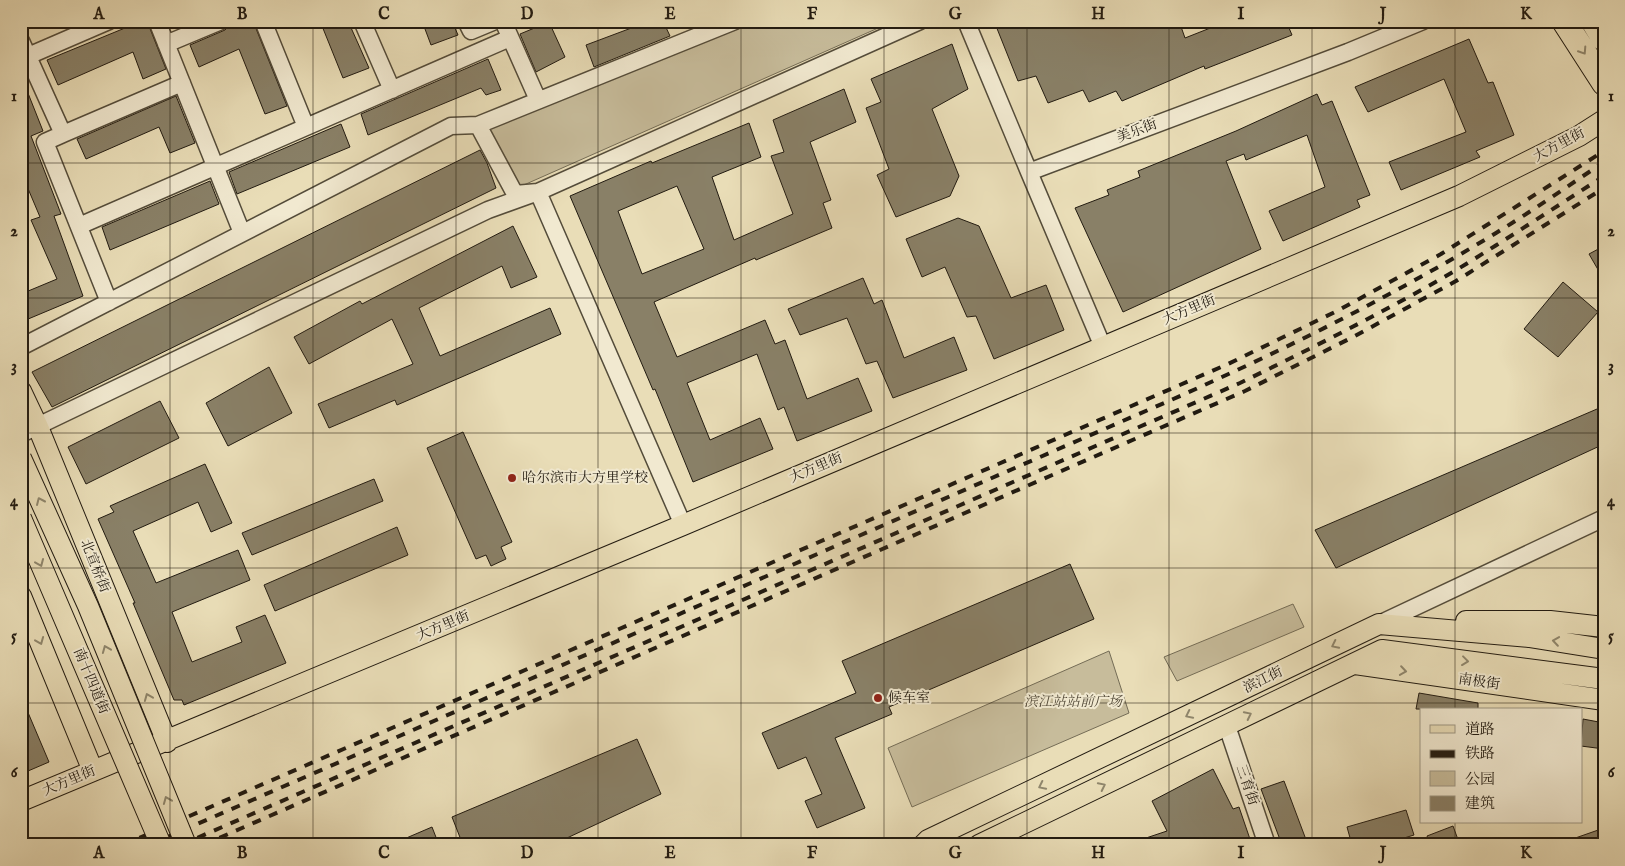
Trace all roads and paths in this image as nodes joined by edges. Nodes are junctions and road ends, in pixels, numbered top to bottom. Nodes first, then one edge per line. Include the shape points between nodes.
1 (109, 21) edge
2 (157, 21) edge
3 (221, 21) edge
4 (263, 21) edge
5 (362, 21) edge
6 (735, 21) edge
7 (920, 21) edge
8 (966, 21) edge
9 (1423, 21) edge
10 (1564, 21) edge
11 (1593, 21) edge
12 (468, 26) edge
13 (507, 26) edge
14 (1604, 39) edge
15 (21, 41) edge
16 (166, 44) junction
17 (479, 52) junction
18 (28, 56) junction
19 (1603, 82) edge
20 (182, 83) junction
21 (392, 90) junction
22 (538, 100) junction
23 (1604, 110) edge
24 (1604, 120) edge
25 (478, 125) junction
26 (306, 127) junction
27 (62, 134) junction
28 (215, 166) junction
29 (1029, 172) junction
30 (538, 192) junction
31 (79, 226) junction
32 (242, 233) junction
33 (109, 302) junction
34 (1101, 343) junction
35 (21, 347) edge
36 (21, 390) edge
37 (30, 431) edge
38 (21, 458) edge
39 (21, 518) edge
40 (1604, 518) edge
41 (680, 520) junction
42 (21, 596) edge
43 (1379, 624) junction
44 (1604, 627) edge
45 (1407, 628) junction
46 (1604, 648) edge
47 (1382, 650) joint
48 (1355, 664) junction
49 (1604, 679) edge
50 (1604, 700) edge
51 (1226, 726) junction
52 (165, 736) junction
53 (91, 765) junction
54 (21, 789) edge
55 (21, 801) edge
56 (161, 845) edge
57 (186, 845) edge
58 (923, 845) edge
59 (979, 845) edge
60 (1267, 845) edge

1 - 18 street
2 - 16 street
3 - 16 street
4 - 26 street
5 - 21 street
6 - 22 street
7 - 30 street
8 - 29 street
9 - 29 street, 美乐街
10 -> 19 highway
11 - 14 highway
12 - 13 street
12 - 17 street
13 - 17 street
13 - 22 street
15 - 18 street
16 - 20 street
17 - 21 street
18 - 27 street
20 - 27 street
20 - 28 street
21 - 26 street
22 - 25 street
23 - 34 main road, 大方里街 via 1498,171
24 - 34 main road, 大方里街 via 1579,136 1459,196
25 - 30 street via 515,194
25 - 32 street via 451,126
26 - 28 street
27 - 31 street via 45,142
28 - 31 street
28 - 32 street
29 - 34 street
30 - 37 street via 488,210
30 - 41 street
31 - 33 street
32 - 33 street
33 - 35 street
34 - 41 main road, 大方里街
36 - 37 main road, 北宣桥街
52 -> 37 main road, 北宣桥街
57 -> 38 main road, bridge via 88,606
39 -> 56 main road, 南十四道街, bridge
40 - 43 street, 滨江街
41 - 52 main road, 大方里街
42 -> 53 main road
43 - 45 main road
43 -> 58 main road, 滨江街
44 - 45 main road via 1550,621 1476,620
46 -> 45 main road
47 - 48 main road, 滨江街
47 -> 49 main road, 南极街
48 -> 50 main road, 南极街
51 -> 48 main road, 滨江街
59 -> 51 main road, 滨江街
51 - 60 street, 三育街
52 - 53 main road, 大方里街
53 - 54 main road, 大方里街
53 - 55 main road, 大方里街

